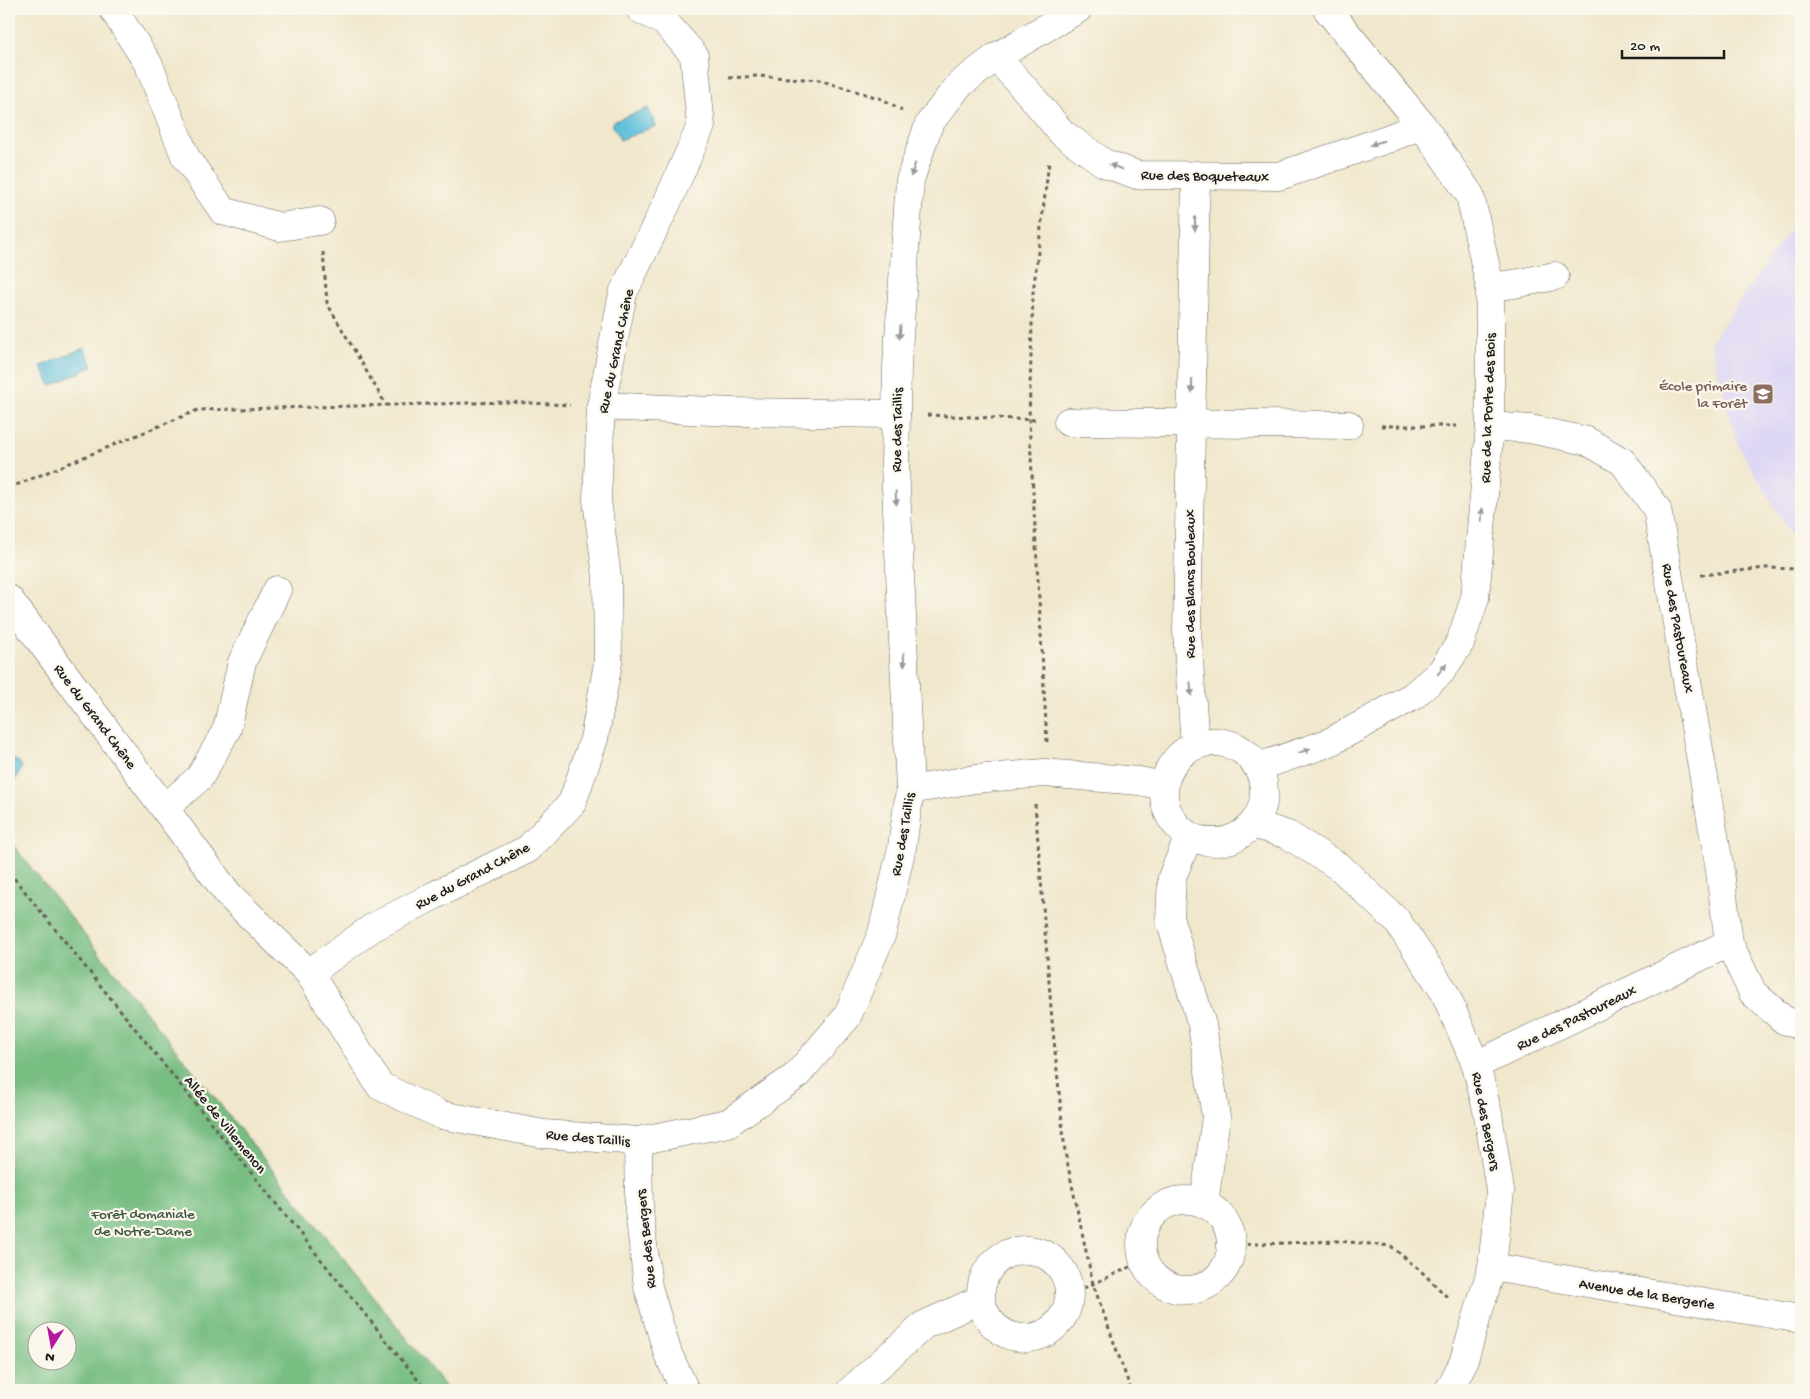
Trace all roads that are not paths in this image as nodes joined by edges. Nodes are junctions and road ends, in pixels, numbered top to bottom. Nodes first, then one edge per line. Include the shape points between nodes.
1 (114, 9) edge
2 (640, 9) edge
3 (1327, 9) edge
4 (1067, 12) edge
5 (996, 57) junction
6 (1422, 125) junction
7 (1196, 175) junction
8 (320, 221) road end
9 (1555, 276) dead end
10 (1490, 287) junction
11 (601, 406) junction
12 (896, 414) junction
13 (1068, 422) road end
14 (1191, 423) junction
15 (1349, 425) road end
16 (1490, 426) junction
17 (277, 590) dead end
18 (9, 599) edge
19 (1195, 746) junction
20 (1258, 768) junction
21 (1164, 786) junction
22 (910, 790) junction
23 (165, 808) junction
24 (1253, 824) junction
25 (1189, 836) junction
26 (1729, 942) junction
27 (309, 973) junction
28 (1801, 1026) edge
29 (1476, 1065) junction
30 (638, 1142) junction
31 (1204, 1204) junction
32 (1492, 1267) junction
33 (981, 1299) junction
34 (1801, 1318) edge
35 (685, 1390) edge
36 (851, 1390) edge
37 (1449, 1390) edge

1 - 8 street via 149,65 185,156 223,211 280,227
2 - 11 street, Rue du Grand Chêne via 665,22 694,55 701,126 623,293
3 - 6 street, Rue de la Porte des Bois
4 - 5 street, Rue des Taillis
7 -> 5 street, Rue des Boqueteaux via 1137,175 1104,163 1062,133
5 -> 12 street, Rue des Taillis via 959,85 929,124 910,180
6 -> 7 street, Rue des Boqueteaux via 1279,176
6 - 10 street, Rue de la Porte des Bois via 1470,195
7 -> 14 street, Rue des Blancs Bouleaux
9 - 10 street
10 - 16 street, Rue de la Porte des Bois
11 - 12 street
11 - 27 street, Rue du Grand Chêne via 598,500 607,577 608,663 594,739 572,803 528,849 372,928
12 -> 22 street, Rue des Taillis via 895,465
13 - 14 street
14 - 15 street
14 -> 19 street, Rue des Blancs Bouleaux via 1187,632
20 -> 16 street, Rue de la Porte des Bois via 1328,743 1365,724 1413,696 1441,672 1460,643 1474,598
16 - 26 street, Rue des Pastoureaux via 1530,429 1587,441 1622,462 1657,509 1719,864
17 - 23 street via 242,662 227,729 200,777
18 - 23 street, Rue du Grand Chêne
19 - 20 street via 1209,742 1224,743 1249,756
19 - 21 street via 1174,762
20 - 24 street via 1264,797 1261,811
21 - 22 street via 1044,773 975,778
21 - 25 street via 1164,801 1169,815
22 - 30 street, Rue des Taillis via 902,847 882,933 847,1017 796,1076 728,1124
23 - 27 street, Rue du Grand Chêne via 228,894
24 - 25 street via 1236,837 1216,843
24 - 29 street, Rue des Bergers via 1288,835 1341,868 1397,921 1444,990
25 - 31 street via 1172,877 1170,920 1202,1025 1216,1117
26 - 28 street, Rue des Pastoureaux via 1753,993 1784,1020
26 - 29 street, Rue des Pastoureaux
27 - 30 street, Rue des Taillis via 380,1086 441,1115 544,1134
29 - 32 street, Rue des Bergers via 1488,1114 1500,1191
30 - 35 street, Rue des Bergers via 639,1211 648,1287 668,1354
31 - 31 street via 1190,1200 1174,1201 1160,1207 1142,1231 1143,1261 1151,1275 1163,1284 1178,1290 1194,1290 1221,1275 1231,1245 1229,1232 1224,1220
32 - 34 street, Avenue de la Bergerie
32 - 37 street, Rue des Bergers via 1463,1363
33 - 33 street via 987,1271 996,1260 1023,1250 1050,1258 1067,1281 1069,1295 1066,1309 1053,1327 1034,1336 1020,1337 1005,1333 994,1325 985,1313
33 - 36 street via 924,1326

